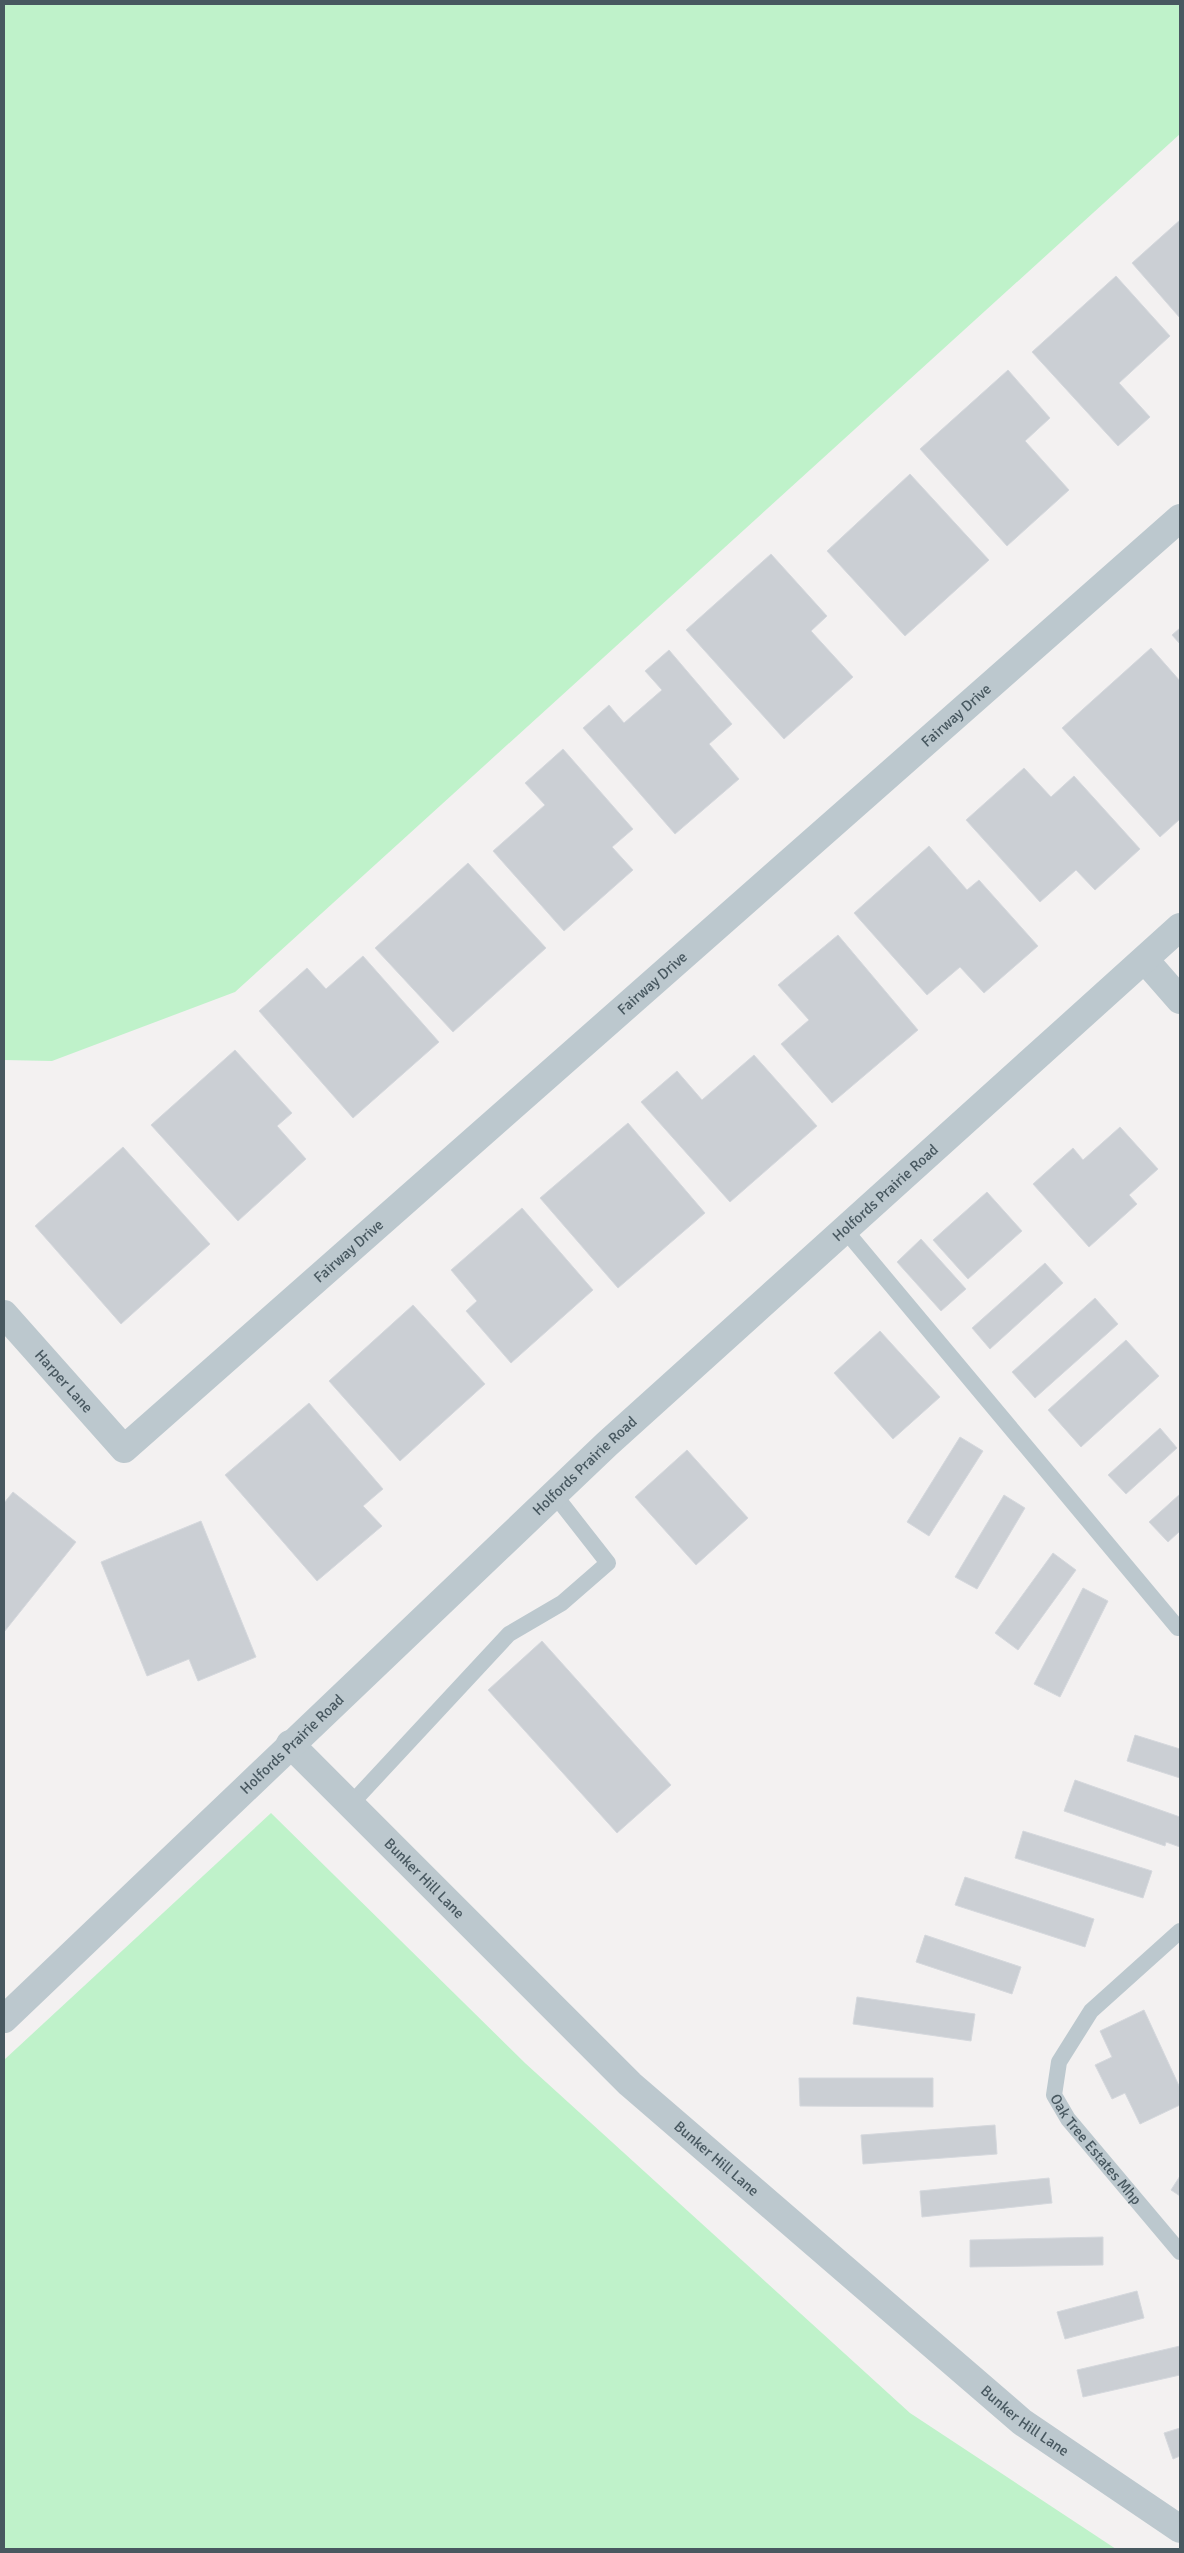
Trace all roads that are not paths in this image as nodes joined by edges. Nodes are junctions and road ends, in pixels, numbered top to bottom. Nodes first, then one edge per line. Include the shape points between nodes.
1 (1180, 518) edge
2 (1180, 927) edge
3 (1145, 960) junction
4 (1180, 1000) edge
5 (845, 1230) junction
6 (4, 1314) edge
7 (124, 1449) joint
8 (554, 1494) junction
9 (1178, 1628) dead end
10 (290, 1744) junction
11 (350, 1805) junction
12 (1180, 1931) edge
13 (4, 2019) edge
14 (1180, 2252) edge
15 (1180, 2529) edge

1 - 7 street, Fairway Drive
2 - 3 street, Holfords Prairie Road
3 - 4 street
3 - 5 street, Holfords Prairie Road
5 - 8 street, Holfords Prairie Road
5 - 9 lane
6 - 7 street, Harper Lane
8 - 10 street, Holfords Prairie Road
8 - 11 lane via 608,1563 562,1603 509,1634
10 - 11 street, Bunker Hill Lane
10 - 13 street, Holfords Prairie Road
11 - 15 street, Bunker Hill Lane via 638,2091 1022,2422
12 - 14 lane, Oak Tree Estates Mhp via 1091,2011 1059,2062 1054,2095 1068,2120

